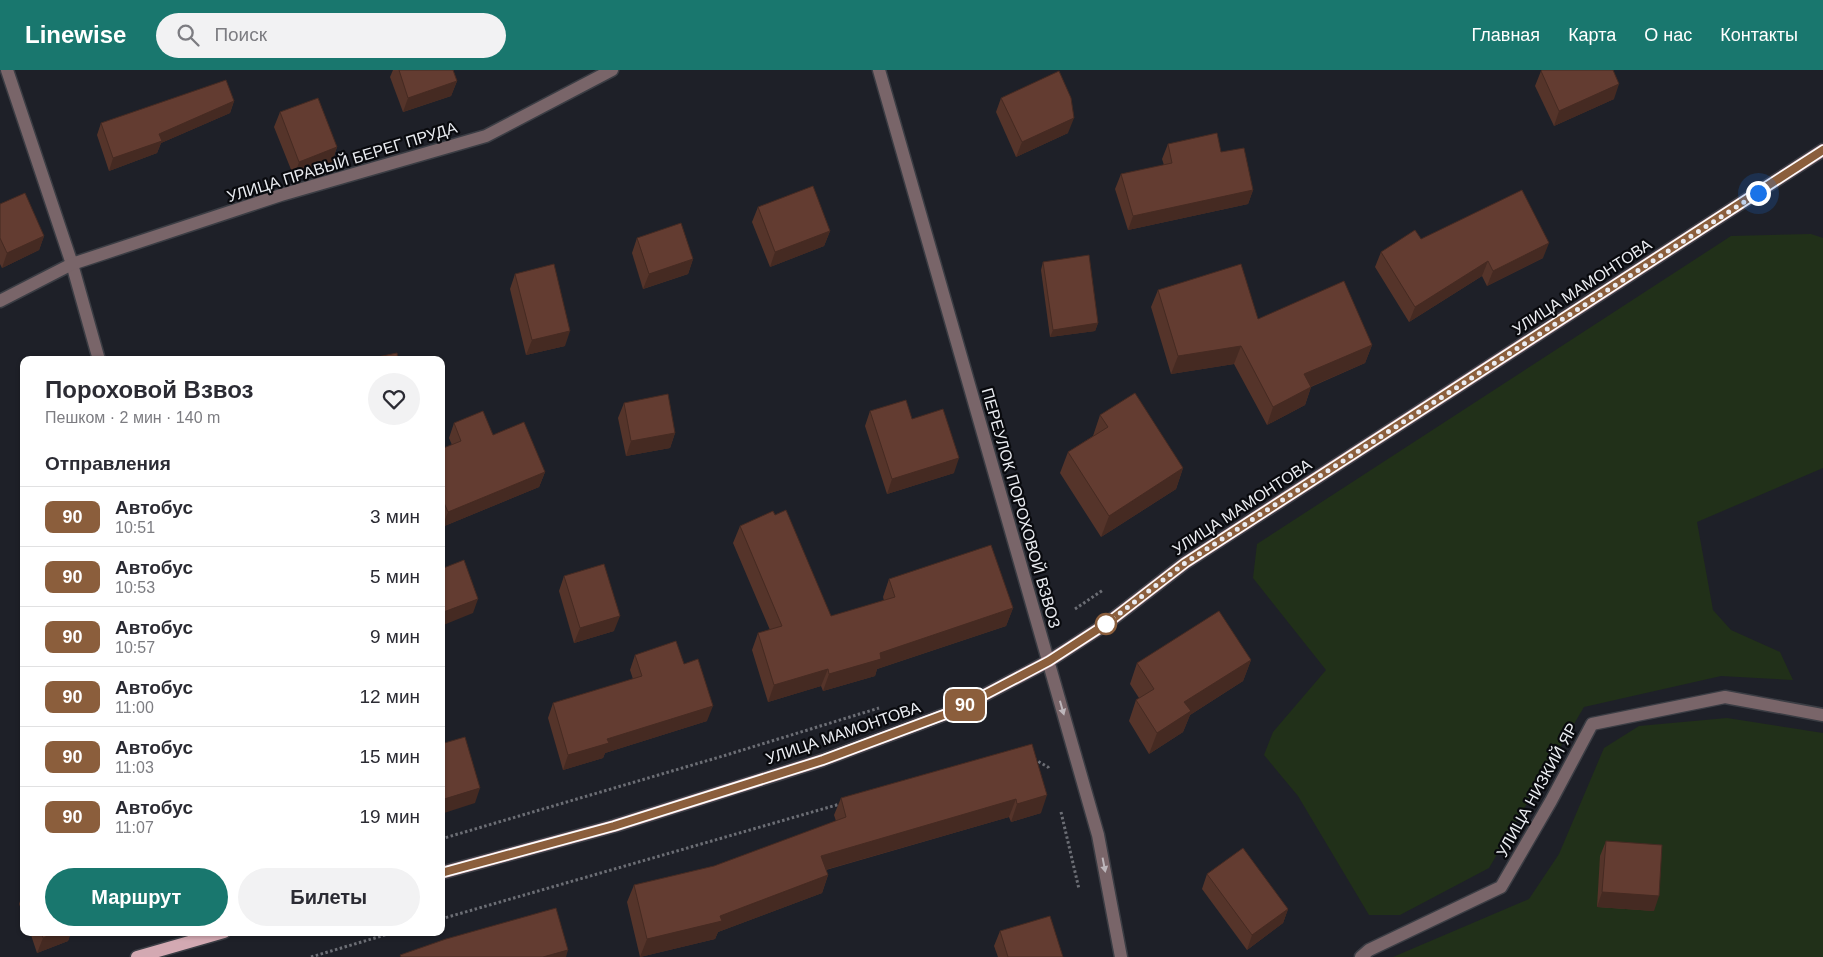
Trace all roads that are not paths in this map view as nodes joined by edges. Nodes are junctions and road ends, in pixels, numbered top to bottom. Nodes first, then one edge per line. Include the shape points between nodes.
1 (7, 70) edge
2 (612, 70) edge
3 (879, 70) edge
4 (1823, 150) edge
5 (72, 264) junction
6 (0, 301) edge
7 (99, 356) edge
8 (1049, 661) junction
9 (1823, 715) edge
10 (445, 872) edge
11 (210, 936) edge
12 (137, 957) edge
13 (1121, 957) edge
14 (1361, 957) edge

1 - 5 street
2 - 5 street, УЛИЦА ПРАВЫЙ БЕРЕГ ПРУДА via 486,136 281,196
3 - 8 street, ПЕРЕУЛОК ПОРОХОВОЙ ВЗВОЗ
4 - 8 main road, УЛИЦА МАМОНТОВА via 1185,563 1106,624
5 - 6 street, УЛИЦА ПРАВЫЙ БЕРЕГ ПРУДА
5 - 7 street
8 - 10 main road, УЛИЦА МАМОНТОВА via 954,711 823,760 614,826
8 -> 13 street, ПЕРЕУЛОК ПОРОХОВОЙ ВЗВОЗ via 1098,835
9 - 14 street, УЛИЦА НИЗКИЙ ЯР via 1725,697 1592,724 1552,801 1501,887 1369,950
11 - 12 main road

